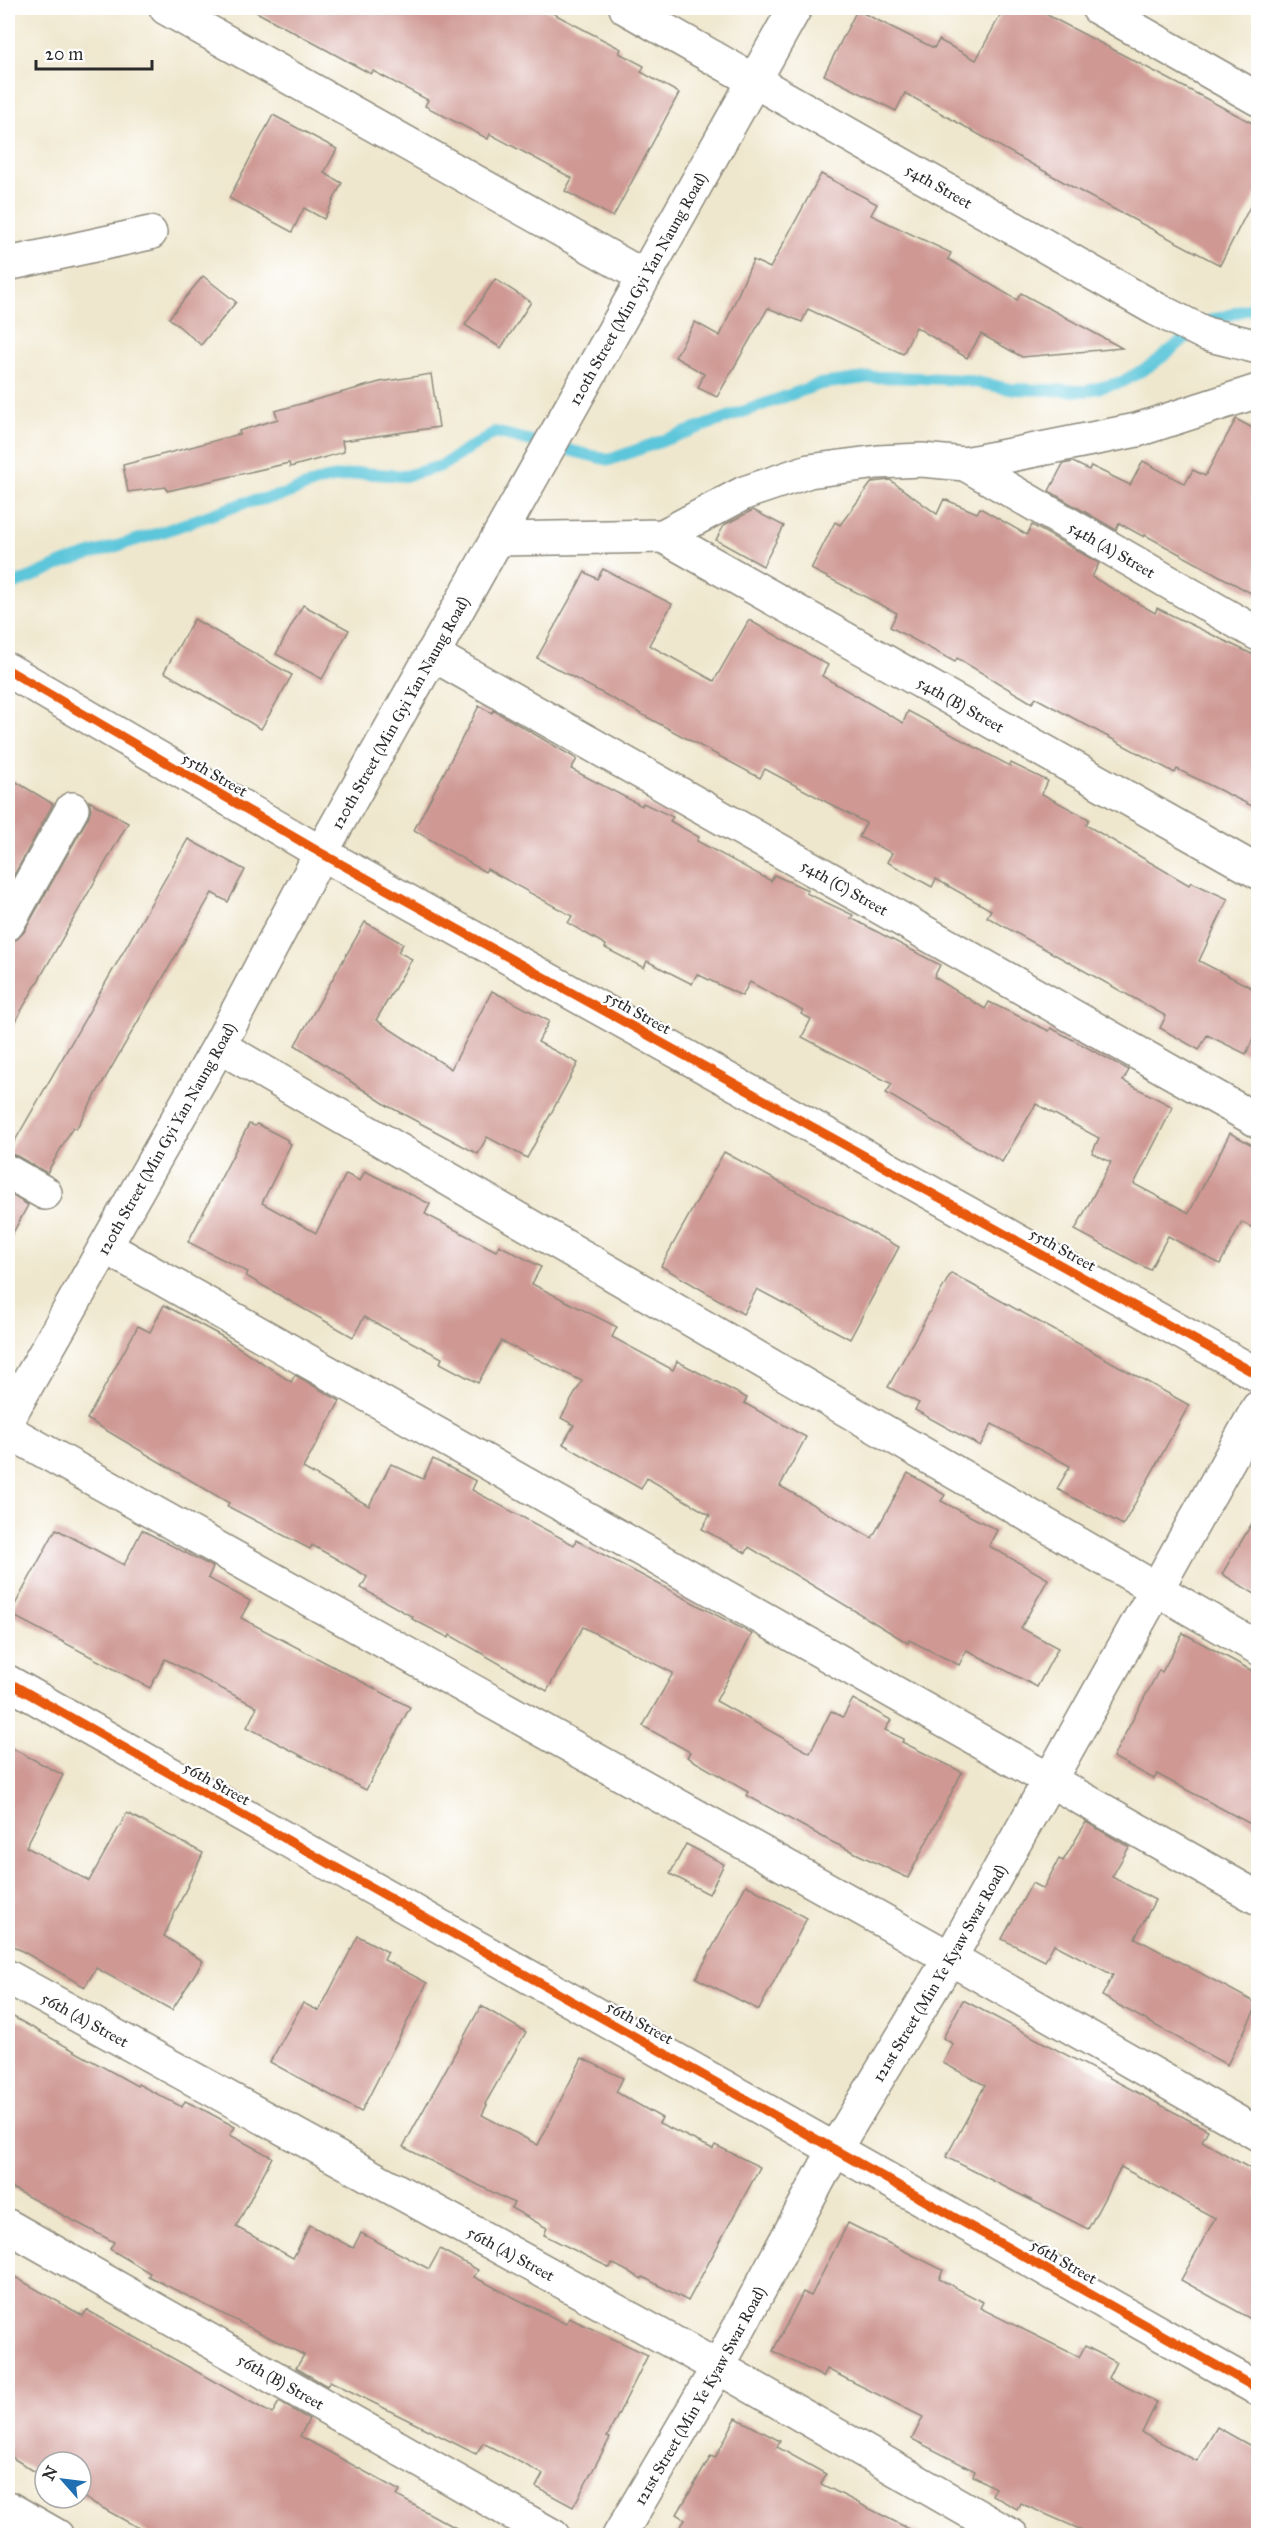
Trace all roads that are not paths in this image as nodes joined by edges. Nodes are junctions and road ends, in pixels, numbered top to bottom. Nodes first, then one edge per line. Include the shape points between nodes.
1 (166, 8) edge
2 (627, 8) edge
3 (795, 8) edge
4 (1098, 8) edge
5 (753, 79) junction
6 (1258, 99) edge
7 (150, 233) dead end
8 (8, 264) edge
9 (643, 276) junction
10 (1258, 347) edge
11 (1258, 391) edge
12 (965, 464) junction
13 (663, 536) junction
14 (498, 539) junction
15 (1258, 634) edge
16 (432, 654) junction
17 (8, 670) edge
18 (72, 809) dead end
19 (321, 853) junction
20 (1258, 872) edge
21 (8, 923) edge
22 (219, 1046) junction
23 (1258, 1121) edge
24 (8, 1172) edge
25 (45, 1193) dead end
26 (106, 1247) junction
27 (1258, 1375) edge
28 (1258, 1408) edge
29 (8, 1418) edge
30 (8, 1431) edge
31 (1156, 1590) junction
32 (1258, 1648) edge
33 (8, 1682) edge
34 (1049, 1780) junction
35 (1258, 1898) edge
36 (950, 1958) junction
37 (8, 1977) edge
38 (1258, 2134) edge
39 (835, 2150) junction
40 (8, 2226) edge
41 (718, 2367) junction
42 (1258, 2389) edge
43 (8, 2508) edge
44 (57, 2535) edge
45 (553, 2535) edge
46 (619, 2535) edge
47 (1011, 2535) edge

1 - 9 street
2 - 5 street, 54th Street
3 - 5 street, 120th Street (Min Gyi Yan Naung Road)
4 - 6 street
5 - 9 street, 120th Street (Min Gyi Yan Naung Road)
5 - 10 street, 54th Street via 1156,309 1206,334
7 - 8 street
9 - 14 street, 120th Street (Min Gyi Yan Naung Road)
11 - 12 street via 1137,430
12 - 13 street via 922,460 809,471 744,492
12 - 15 street, 54th (A) Street
13 - 14 street
13 - 20 street, 54th (B) Street
14 - 16 street, 120th Street (Min Gyi Yan Naung Road)
16 - 19 street, 120th Street (Min Gyi Yan Naung Road)
16 - 23 street, 54th (C) Street
17 - 19 street, 55th Street
18 - 21 street
19 - 22 street, 120th Street (Min Gyi Yan Naung Road)
19 - 27 street, 55th Street
22 - 26 street, 120th Street (Min Gyi Yan Naung Road)
22 - 31 street
24 - 25 street
26 - 29 street, 120th Street (Min Gyi Yan Naung Road)
26 - 34 street
28 - 31 street, 121st Street (Min Ye Kyaw Swar Road)
30 - 36 street
31 - 32 street
31 - 34 street, 121st Street (Min Ye Kyaw Swar Road)
33 - 39 street, 56th Street
34 - 35 street
34 - 36 street, 121st Street (Min Ye Kyaw Swar Road)
36 - 38 street
36 - 39 street, 121st Street (Min Ye Kyaw Swar Road)
37 - 41 street, 56th (A) Street
39 - 41 street, 121st Street (Min Ye Kyaw Swar Road)
39 - 42 street, 56th Street
40 - 45 street, 56th (B) Street
41 - 46 street, 121st Street (Min Ye Kyaw Swar Road)
41 - 47 street, 56th (A) Street
43 - 44 street

